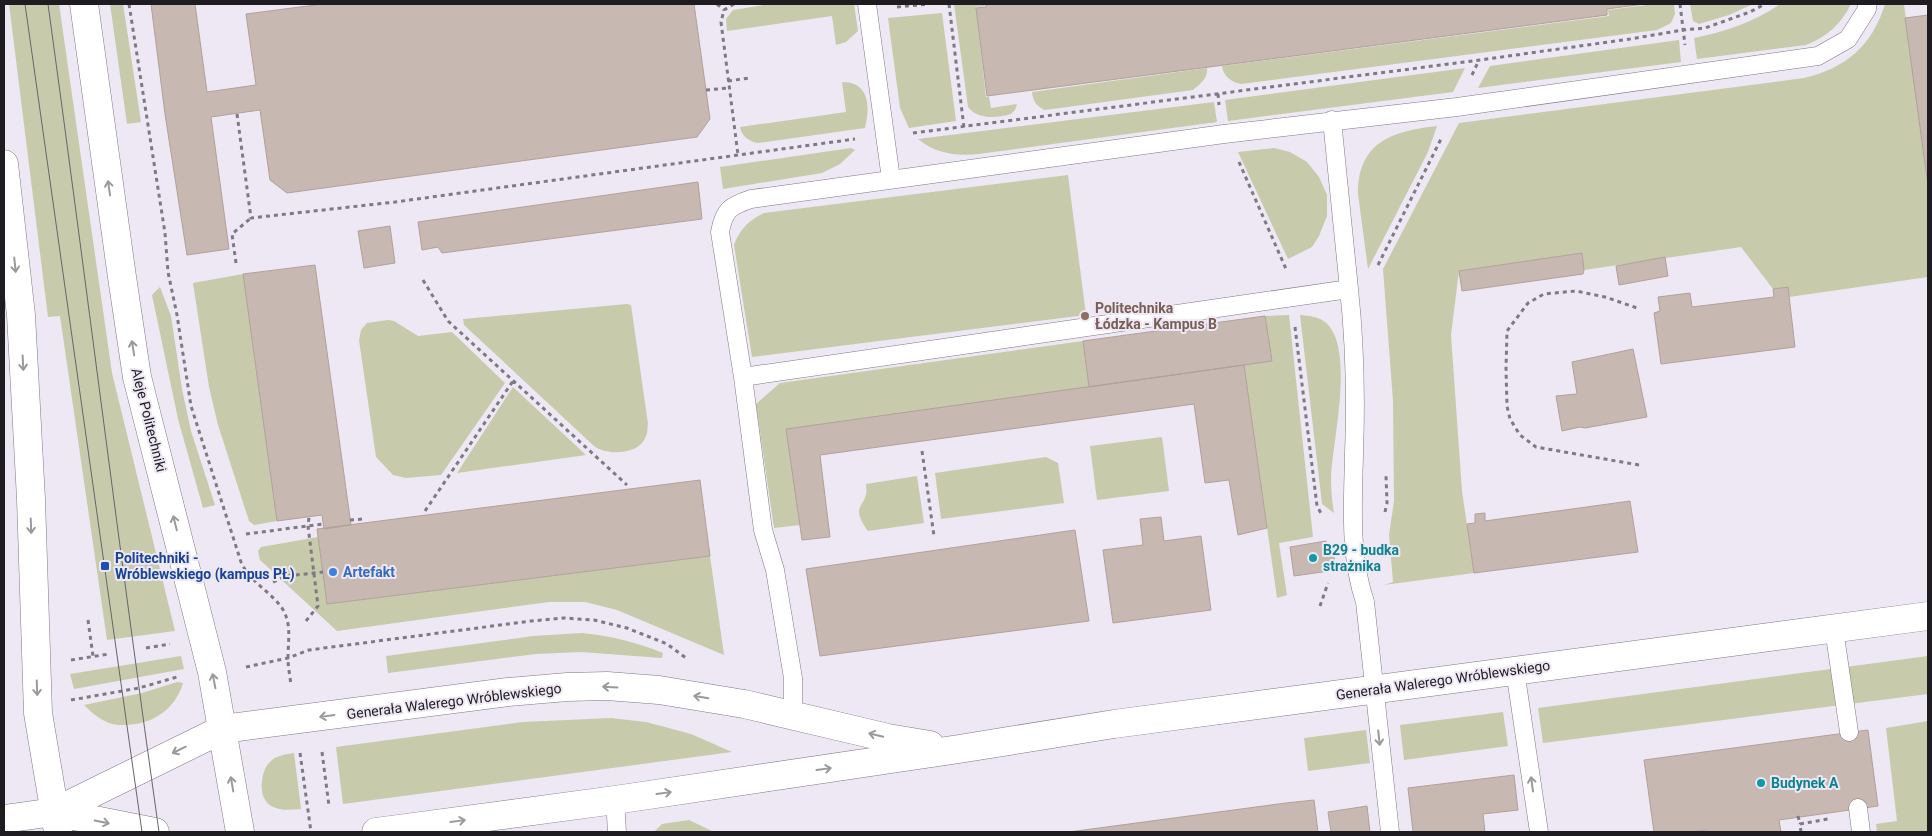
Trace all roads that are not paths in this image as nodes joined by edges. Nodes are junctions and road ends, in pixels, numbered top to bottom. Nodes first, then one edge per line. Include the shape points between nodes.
1 (84, 4) edge
2 (867, 4) edge
3 (1868, 4) edge
4 (1332, 120) junction
5 (4, 164) edge
6 (891, 179) junction
7 (1349, 289) junction
8 (743, 377) junction
9 (1928, 616) edge
10 (1834, 629) junction
11 (1515, 670) junction
12 (1374, 689) junction
13 (793, 715) junction
14 (222, 729) junction
15 (1849, 732) dead end
16 (958, 749) junction
17 (615, 800) junction
18 (4, 819) edge
19 (56, 822) edge
20 (155, 832) edge
21 (240, 832) edge
22 (376, 832) edge
23 (617, 832) edge
24 (1390, 832) edge
25 (1539, 832) edge

14 -> 1 street, Aleje Politechniki via 212,672 137,377
2 - 6 lane
3 - 4 lane via 1848,39 1818,56 1457,107
4 - 6 lane
4 - 7 lane
5 -> 19 street via 21,315 38,713
6 - 8 lane via 751,199 727,211 720,232
7 - 8 lane
7 - 12 lane via 1354,352 1354,549 1365,602
8 - 13 lane via 762,530 774,570 793,678
9 - 10 street, Generała Walerego Wróblewskiego
10 - 11 street, Generała Walerego Wróblewskiego
10 - 15 lane
11 - 12 street, Generała Walerego Wróblewskiego
25 -> 11 lane
12 - 16 street, Generała Walerego Wróblewskiego
12 -> 24 lane
13 -> 14 street, Generała Walerego Wróblewskiego via 659,690 607,686 508,692
16 -> 13 street, Generała Walerego Wróblewskiego via 888,738
14 -> 19 street, Generała Walerego Wróblewskiego
21 -> 14 street, Aleje Politechniki
17 -> 16 street, Generała Walerego Wróblewskiego
22 -> 17 street, Generała Walerego Wróblewskiego
17 - 23 lane
18 - 19 street, Generała Walerego Wróblewskiego
19 -> 20 street, Generała Walerego Wróblewskiego

